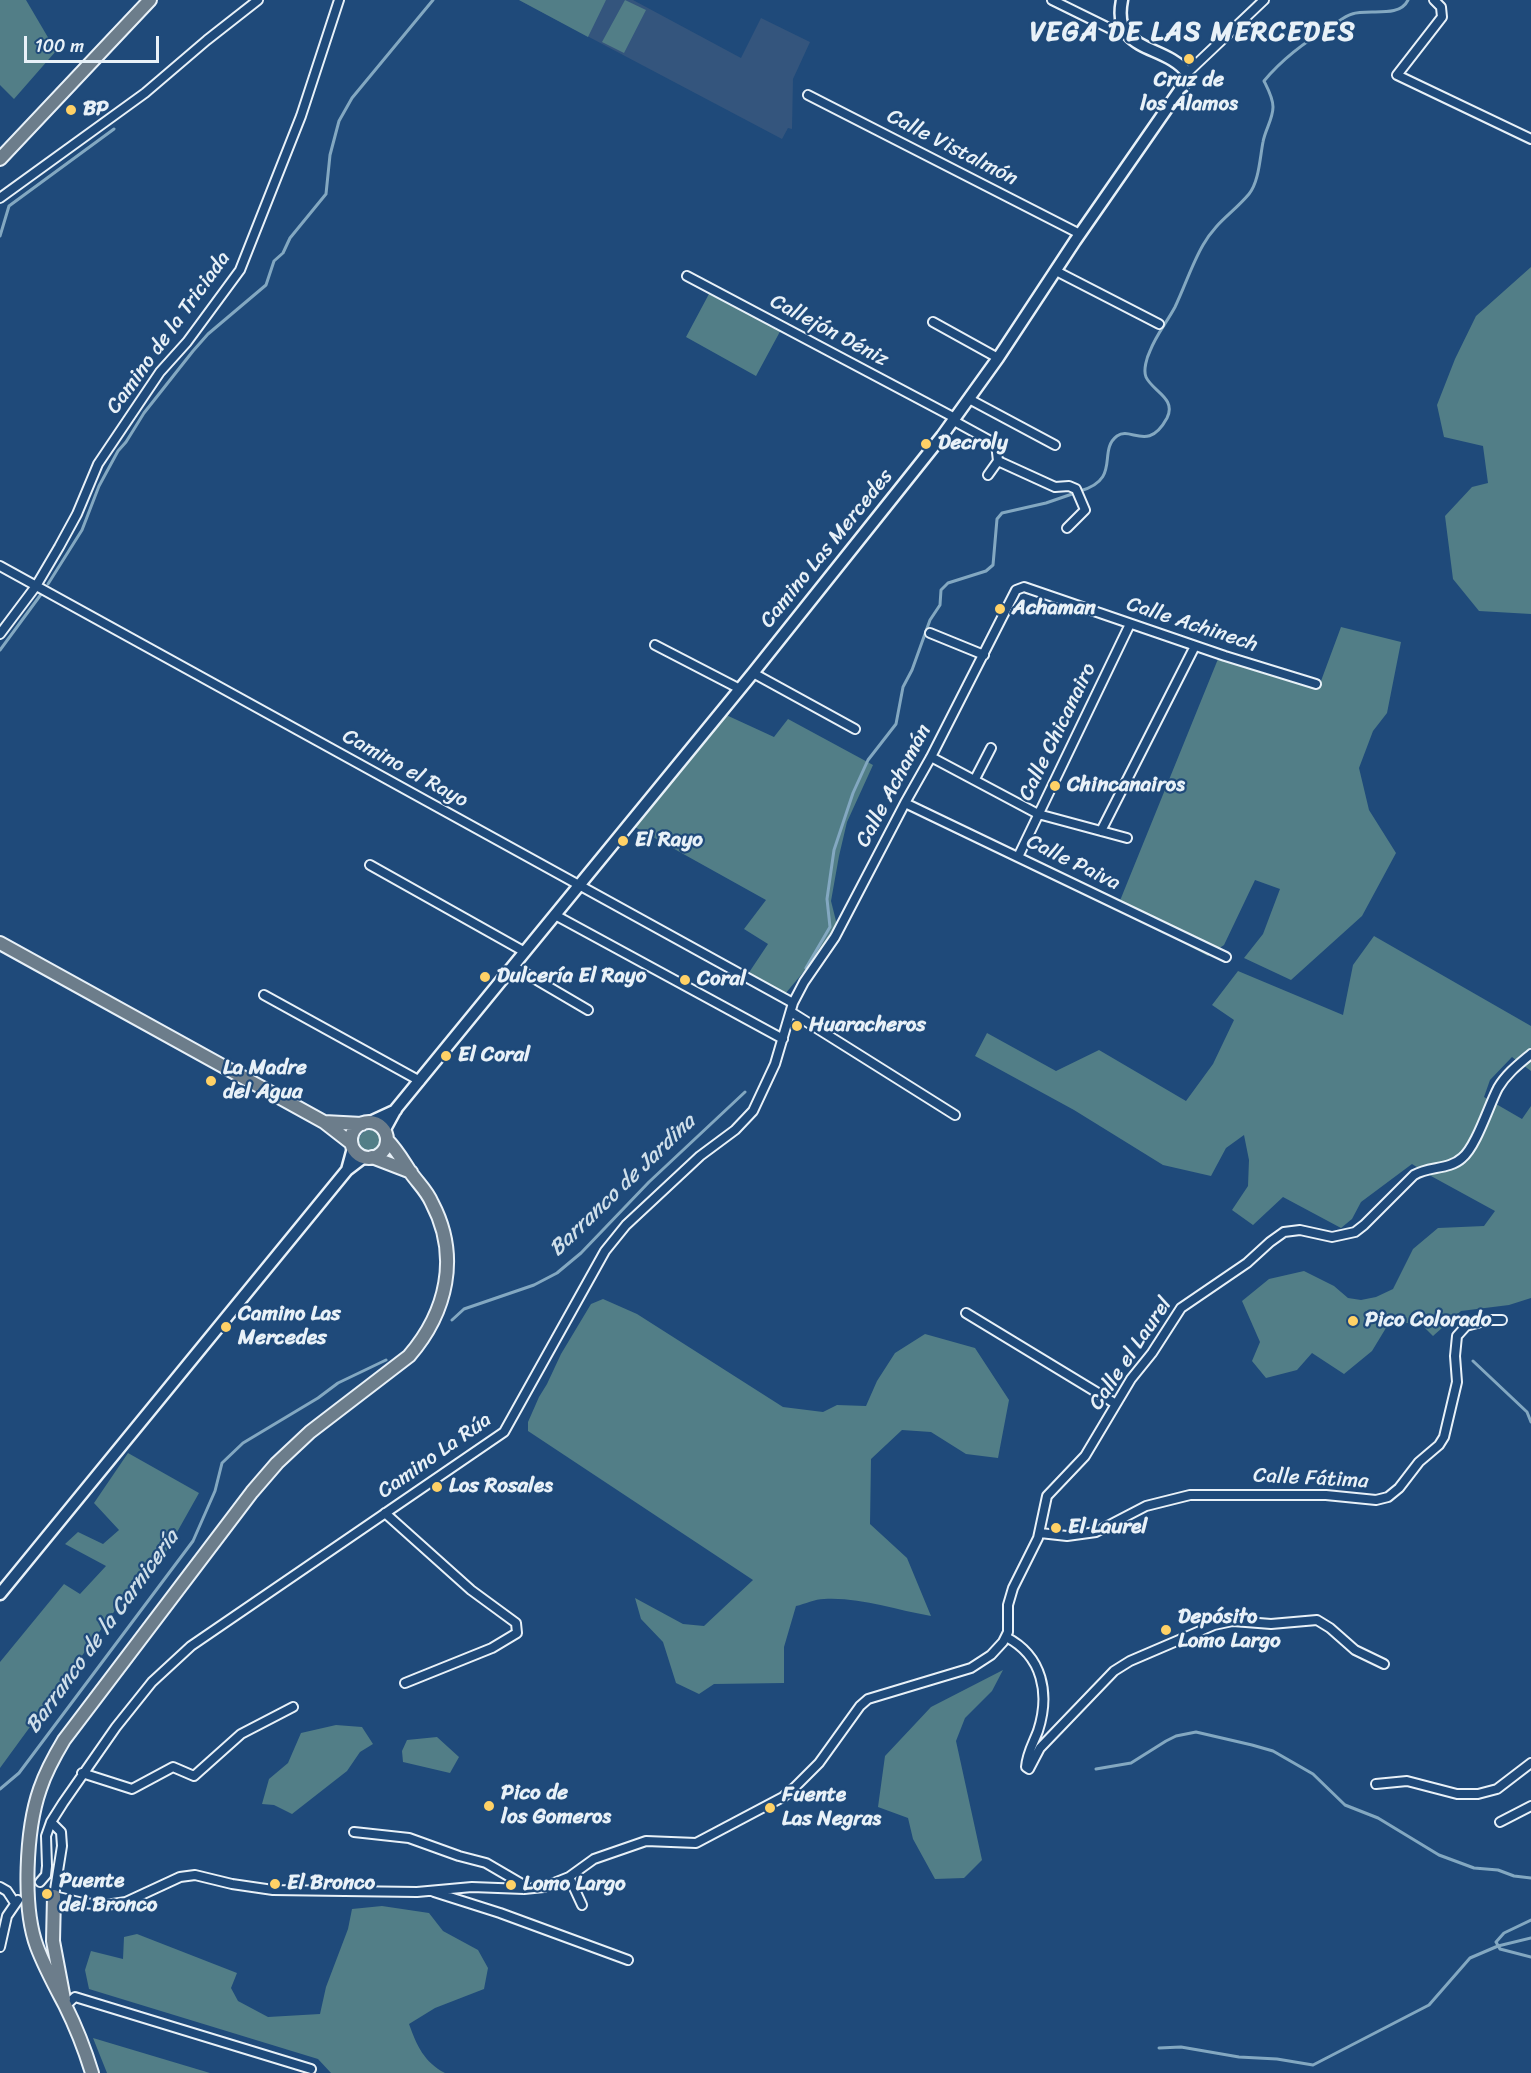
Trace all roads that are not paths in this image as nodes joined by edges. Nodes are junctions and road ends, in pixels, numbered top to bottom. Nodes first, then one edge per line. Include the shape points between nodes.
1 (150, 0) edge
2 (258, 0) edge
3 (339, 0) edge
4 (1052, 0) edge
5 (1122, 0) edge
6 (1264, 0) edge
7 (1434, 0) edge
8 (1123, 29) junction
9 (1187, 73) junction
10 (808, 95) dead end
11 (1531, 139) edge
12 (0, 159) edge
13 (0, 198) edge
14 (1080, 234) junction
15 (1056, 271) junction
16 (687, 276) dead end
17 (933, 322) dead end
18 (1160, 324) dead end
19 (998, 358) junction
20 (969, 399) junction
21 (954, 420) junction
22 (1055, 445) dead end
23 (998, 461) junction
24 (988, 475) dead end
25 (1067, 528) dead end
26 (0, 566) edge
27 (36, 586) junction
28 (1024, 586) joint
29 (1130, 624) junction
30 (930, 633) dead end
31 (0, 634) edge
32 (655, 645) dead end
33 (1195, 646) junction
34 (984, 655) junction
35 (753, 673) junction
36 (1316, 684) dead end
37 (740, 689) junction
38 (855, 729) dead end
39 (991, 748) dead end
40 (931, 757) junction
41 (975, 779) junction
42 (905, 803) junction
43 (1038, 814) junction
44 (1101, 831) junction
45 (1127, 838) dead end
46 (1018, 857) junction
47 (370, 865) dead end
48 (580, 884) junction
49 (555, 915) junction
50 (0, 943) edge
51 (525, 951) junction
52 (1226, 957) dead end
53 (513, 966) junction
54 (264, 995) dead end
55 (793, 1003) junction
56 (588, 1010) dead end
57 (791, 1012) junction
58 (783, 1039) junction
59 (1531, 1054) edge
60 (420, 1080) junction
61 (396, 1109) junction
62 (955, 1114) dead end
63 (324, 1122) junction
64 (366, 1123) junction
65 (385, 1135) junction
66 (352, 1145) junction
67 (368, 1157) junction
68 (347, 1170) junction
69 (411, 1172) junction
70 (966, 1313) dead end
71 (1502, 1320) dead end
72 (1116, 1404) junction
73 (385, 1513) junction
74 (1040, 1533) junction
75 (0, 1594) edge
76 (1006, 1637) junction
77 (1384, 1664) dead end
78 (405, 1683) dead end
79 (293, 1707) dead end
80 (1531, 1763) edge
81 (82, 1773) junction
82 (1376, 1784) dead end
83 (1531, 1806) edge
84 (51, 1822) junction
85 (1500, 1822) dead end
86 (354, 1832) dead end
87 (568, 1877) junction
88 (40, 1882) dead end
89 (0, 1887) edge
90 (524, 1889) junction
91 (429, 1891) junction
92 (54, 1896) junction
93 (582, 1905) dead end
94 (0, 1947) edge
95 (628, 1960) dead end
96 (65, 2006) junction
97 (311, 2069) dead end
98 (92, 2073) edge

1 - 12 main road
2 - 13 street via 145,93
3 - 27 street, Camino de la Triciada via 301,116 240,270 160,372 98,464 77,514
4 - 8 street via 1115,31
5 - 8 main road via 1119,15
6 - 9 street
7 - 11 street via 1441,7 1442,17 1397,75
8 - 9 main road via 1137,43 1182,66
9 - 14 main road, Camino Las Mercedes via 1186,81
10 - 14 street, Calle Vistalmón
14 - 15 main road, Camino Las Mercedes
15 - 18 street
15 - 19 main road, Camino Las Mercedes
16 - 21 street, Callejón Déniz
17 - 19 street
19 - 20 main road, Camino Las Mercedes
20 - 21 main road, Camino Las Mercedes
20 - 22 street
21 - 23 street, Callejón Déniz via 996,444
21 - 35 main road, Camino Las Mercedes
23 - 24 street
23 - 25 street via 1055,487 1070,486 1085,510
26 - 27 street, Camino el Rayo
27 - 31 street, Camino de la Triciada
27 - 48 street, Camino el Rayo
28 - 29 street, Calle Achinech
28 - 34 street, Calle Achamán via 1016,590
29 - 33 street, Calle Achinech
29 - 43 street, Calle Chicanairo
30 - 34 street
32 - 37 street
33 - 36 street, Calle Achinech
33 - 44 street
34 - 40 street, Calle Achamán
35 - 37 main road, Camino Las Mercedes
35 - 38 street
37 - 48 main road, Camino Las Mercedes
39 - 41 street
40 - 41 street
40 - 42 street, Calle Achamán
41 - 43 street
42 - 46 street, Calle Paiva
42 - 55 street, Calle Achamán via 835,937
43 - 44 street
43 - 46 street, Calle Chicanairo
44 - 45 street
46 - 52 street, Calle Paiva
47 - 51 street
48 - 49 main road, Camino Las Mercedes
48 - 55 street, Camino el Rayo
49 - 51 main road, Camino Las Mercedes
49 - 58 street
50 - 63 main road
51 - 53 main road, Camino Las Mercedes
53 - 56 street
53 - 60 main road, Camino Las Mercedes
54 - 60 street
55 - 57 street, Camino La Rúa
57 - 58 street, Camino La Rúa
57 - 62 street
58 - 73 street, Camino La Rúa via 753,1111 626,1225 605,1251 504,1432
59 - 72 street, Calle el Laurel via 1499,1086 1461,1159 1414,1175 1364,1225 1349,1234 1325,1236 1293,1229 1277,1236 1247,1263 1181,1308
60 - 61 main road, Camino Las Mercedes
61 - 64 main road, Camino Las Mercedes
61 - 65 main road, Camino Las Mercedes
63 - 64 main road
63 - 66 main road
64 - 65 main road via 376,1124
64 - 66 main road via 353,1131
65 - 67 main road via 383,1151
65 - 69 main road
66 - 67 main road
66 - 68 main road
67 - 68 main road
67 - 69 main road
68 - 75 main road
69 - 96 main road via 433,1203 446,1246 443,1295 421,1342 409,1356 310,1432 252,1492 64,1740 44,1780 31,1831 30,1918 36,1944
70 - 72 street
71 - 74 street, Calle Fátima via 1466,1326 1457,1336 1457,1382 1444,1437 1388,1497 1377,1500 1326,1495 1190,1495 1146,1506 1096,1532 1067,1536
72 - 74 street, Calle el Laurel via 1085,1456 1047,1496
73 - 78 street via 471,1590 516,1623 516,1634 492,1648
73 - 81 street, Camino La Rúa via 191,1646 152,1682
74 - 76 street, Calle el Laurel via 1012,1588
76 - 77 street via 1034,1664 1044,1686 1038,1730 1027,1756 1029,1769 1049,1737 1114,1671 1201,1629 1226,1622 1271,1624 1312,1620 1330,1628 1355,1650
76 - 87 street via 977,1666 863,1702 819,1763 794,1788 725,1829 696,1843 646,1841 594,1859
79 - 81 street via 241,1734 194,1776 173,1767 132,1789
80 - 82 street via 1497,1789 1478,1794 1457,1794 1407,1781
81 - 84 street, Camino La Rúa
83 - 85 street
84 - 88 street, Camino La Rúa via 46,1836 47,1866
84 - 92 street via 61,1832 62,1846
86 - 90 street via 409,1838 486,1863
87 - 90 street via 544,1887
87 - 93 street
89 - 94 street via 16,1901 7,1916
90 - 91 street via 471,1887
91 - 92 street via 273,1890 195,1875 180,1877 126,1902 106,1905
91 - 95 street
92 - 96 main road via 53,1941
96 - 97 street via 75,1997
96 - 98 main road

